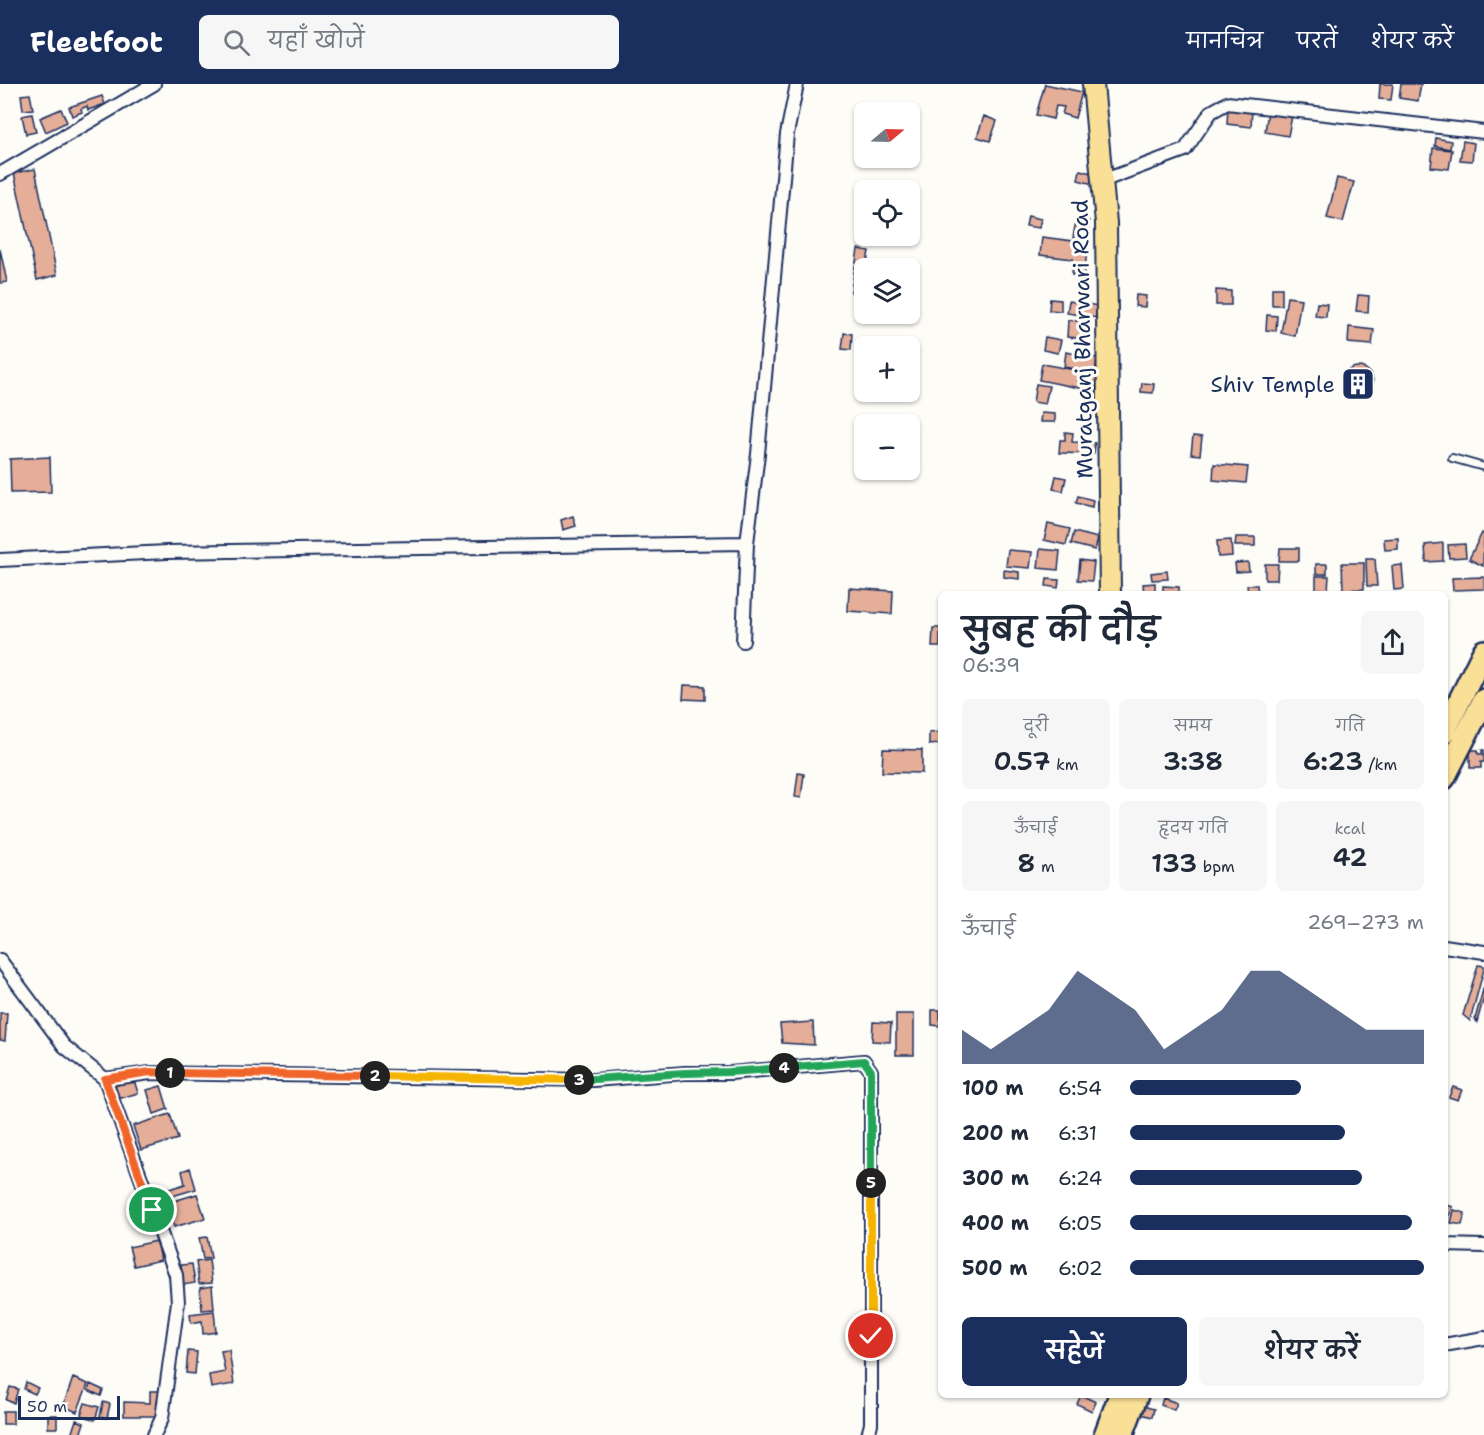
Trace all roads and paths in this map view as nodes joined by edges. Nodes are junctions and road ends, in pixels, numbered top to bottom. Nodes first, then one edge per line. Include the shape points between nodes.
1 (154, 84) edge
2 (797, 84) edge
3 (1093, 84) edge
4 (1484, 132) edge
5 (0, 174) edge
6 (1102, 181) junction
7 (1452, 458) dead end
8 (1484, 467) edge
9 (747, 543) junction
10 (0, 560) edge
11 (1110, 591) edge
12 (743, 640) dead end
13 (1484, 651) edge
14 (1484, 700) edge
15 (1448, 724) edge
16 (1448, 770) edge
17 (1448, 947) edge
18 (1484, 952) edge
19 (0, 960) edge
20 (105, 1079) junction
21 (1448, 1245) edge
22 (1484, 1246) edge
23 (1484, 1338) edge
24 (1448, 1344) edge
25 (1130, 1398) edge
26 (154, 1435) edge
27 (868, 1435) edge
28 (1105, 1435) edge
29 (1122, 1435) edge

1 - 5 street
2 - 9 street via 787,134
3 - 6 main road, Muratganj Bharwari Road
4 - 6 street via 1227,103 1212,112 1185,150
6 - 11 main road, Muratganj Bharwari Road via 1106,223
7 - 8 lane
9 - 10 street via 167,552
9 - 12 street
13 - 15 highway
14 - 16 highway
17 - 18 street
19 - 20 street via 64,1046
20 - 26 street via 176,1275 178,1302 162,1418
20 - 27 street via 150,1072 593,1080 864,1061 871,1071
21 - 22 street
23 - 24 street
25 - 28 highway
25 - 29 highway

